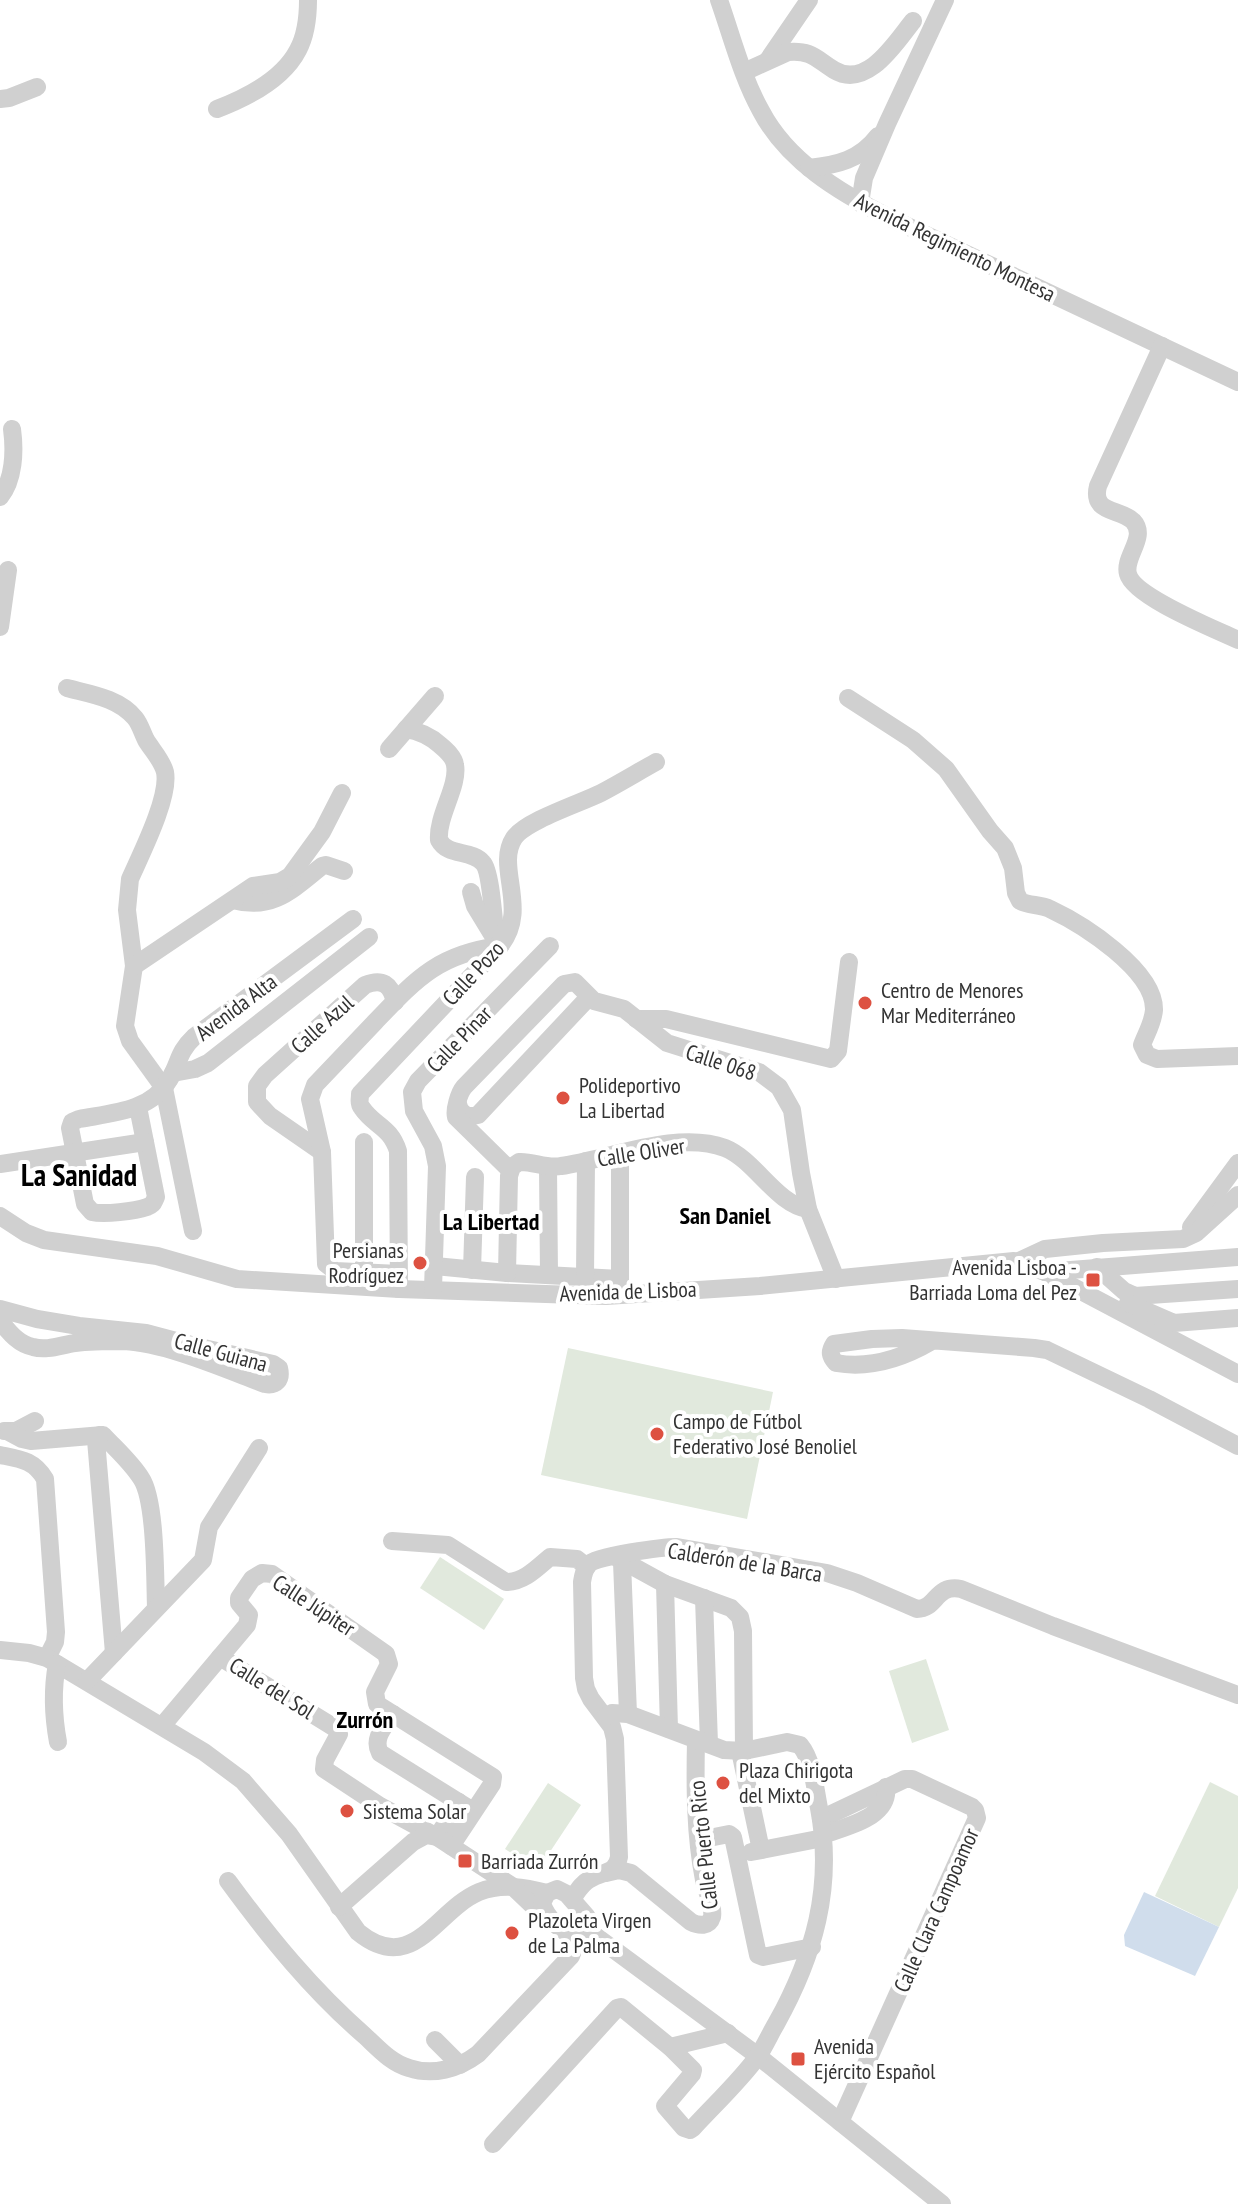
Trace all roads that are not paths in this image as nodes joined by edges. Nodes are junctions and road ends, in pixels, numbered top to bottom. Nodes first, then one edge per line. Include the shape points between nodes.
1 (308, 0) edge
2 (719, 0) edge
3 (809, 0) edge
4 (945, 0) edge
5 (913, 21) dead end
6 (766, 62) junction
7 (744, 72) junction
8 (37, 87) dead end
9 (0, 99) edge
10 (217, 109) dead end
11 (887, 124) junction
12 (856, 156) junction
13 (809, 168) junction
14 (840, 189) junction
15 (860, 203) junction
16 (1162, 346) junction
17 (1238, 382) edge
18 (12, 429) dead end
19 (0, 497) edge
20 (8, 570) dead end
21 (0, 627) edge
22 (1238, 640) edge
23 (67, 688) dead end
24 (435, 696) dead end
25 (848, 698) dead end
26 (406, 729) junction
27 (389, 749) dead end
28 (656, 762) dead end
29 (342, 793) dead end
30 (344, 871) dead end
31 (471, 892) dead end
32 (233, 900) junction
33 (353, 919) dead end
34 (369, 937) dead end
35 (498, 943) junction
36 (550, 946) dead end
37 (849, 962) dead end
38 (134, 966) junction
39 (589, 997) junction
40 (395, 1002) junction
41 (636, 1019) junction
42 (1238, 1056) edge
43 (168, 1080) junction
44 (458, 1104) junction
45 (138, 1107) junction
46 (145, 1142) junction
47 (364, 1142) dead end
48 (75, 1152) junction
49 (322, 1152) junction
50 (620, 1153) junction
51 (586, 1161) junction
52 (1238, 1163) edge
53 (0, 1164) edge
54 (548, 1167) junction
55 (509, 1173) junction
56 (475, 1177) dead end
57 (1238, 1195) edge
58 (808, 1209) junction
59 (0, 1216) edge
60 (193, 1231) dead end
61 (1183, 1239) junction
62 (1238, 1257) edge
63 (1017, 1262) junction
64 (435, 1266) junction
65 (1097, 1267) junction
66 (472, 1270) junction
67 (364, 1272) junction
68 (1045, 1272) junction
69 (507, 1273) junction
70 (549, 1275) junction
71 (585, 1278) junction
72 (836, 1279) junction
73 (399, 1281) junction
74 (620, 1287) junction
75 (1074, 1287) junction
76 (433, 1289) junction
77 (1238, 1289) edge
78 (0, 1309) edge
79 (1238, 1318) edge
80 (0, 1323) edge
81 (932, 1341) dead end
82 (30, 1357) dead end
83 (192, 1358) junction
84 (1238, 1374) edge
85 (186, 1377) dead end
86 (35, 1421) dead end
87 (5, 1431) edge
88 (100, 1435) junction
89 (1238, 1446) edge
90 (259, 1448) dead end
91 (0, 1455) edge
92 (392, 1541) dead end
93 (618, 1559) junction
94 (587, 1567) junction
95 (665, 1584) junction
96 (704, 1598) junction
97 (156, 1608) junction
98 (0, 1650) edge
99 (114, 1653) junction
100 (220, 1657) junction
101 (52, 1661) junction
102 (87, 1681) junction
103 (1238, 1695) edge
104 (393, 1714) junction
105 (628, 1714) junction
106 (605, 1717) junction
107 (162, 1726) junction
108 (669, 1729) junction
109 (58, 1742) dead end
110 (702, 1742) junction
111 (742, 1751) junction
112 (466, 1807) junction
113 (822, 1831) junction
114 (699, 1840) junction
115 (444, 1842) junction
116 (761, 1850) junction
117 (737, 1855) junction
118 (606, 1873) junction
119 (228, 1881) dead end
120 (512, 1886) junction
121 (572, 1899) junction
122 (545, 1901) junction
123 (339, 1907) junction
124 (582, 1932) junction
125 (812, 1947) junction
126 (728, 2033) junction
127 (435, 2040) dead end
128 (670, 2047) junction
129 (758, 2056) junction
130 (460, 2065) junction
131 (840, 2122) junction
132 (493, 2144) dead end
133 (942, 2204) edge

1 - 10 street via 298,52 259,89
2 - 7 street, Avenida Regimiento Montesa
3 - 6 street
4 - 11 street
5 - 6 street via 886,54 860,73 840,73 800,52
6 - 7 street
7 - 13 street, Avenida Regimiento Montesa via 771,127
8 - 9 street
11 - 12 street
11 - 15 street via 864,178
12 - 13 street
12 - 14 street
13 - 14 street, Avenida Regimiento Montesa
14 - 15 street, Avenida Regimiento Montesa
15 - 16 street, Avenida Regimiento Montesa
16 - 17 street, Avenida Regimiento Montesa
16 - 22 street via 1097,497 1138,530 1127,566 1134,585
18 - 19 street via 13,459 8,487
20 - 21 street
23 - 38 street via 114,701 128,711 165,774 157,816 128,889
24 - 26 street
25 - 42 street via 913,740 946,769 1005,848 1020,901 1055,912 1114,949 1140,975 1153,1001 1153,1020 1142,1045 1147,1055
26 - 27 street
26 - 35 street via 433,739 455,766 439,840 446,849 478,859 487,868
28 - 35 street, Calle Pozo via 516,835 509,852 512,922
29 - 32 street via 290,876 253,886
30 - 32 street via 322,866 271,901
31 - 35 street
32 - 38 street
33 - 43 street, Avenida Alta via 194,1037
34 - 43 street via 208,1063
35 - 40 street via 434,967
35 - 73 street, Calle Pozo via 360,1094 363,1109 386,1129 398,1151
36 - 64 street, Calle Pinar via 412,1092 438,1173
37 - 41 street via 838,1051 831,1059 666,1019
38 - 43 street via 125,1026 130,1041
39 - 41 street, Calle 068
39 - 44 street via 478,1115 465,1115
39 - 44 street, Calle 068 via 575,982 567,982 464,1087
40 - 49 street, Calle Azul via 315,1085 310,1099
40 - 49 street, Calle Azul via 385,984 365,985 257,1086 257,1102 270,1116
41 - 58 street, Calle 068 via 667,1043 759,1072 779,1087 792,1110
43 - 45 street, Avenida Alta
43 - 60 street
44 - 55 street via 456,1117
45 - 46 street
45 - 48 street, Avenida Alta via 72,1122
46 - 48 street
46 - 48 street via 153,1204 102,1214 85,1204
47 - 67 street
48 - 53 street
49 - 67 street via 326,1264 331,1270
50 - 51 street, Calle Oliver
50 - 58 street, Calle Oliver via 672,1144 722,1147 791,1203
50 - 74 street
51 - 54 street, Calle Oliver
51 - 71 street
52 - 61 street
54 - 55 street, Calle Oliver via 522,1162
54 - 70 street
55 - 69 street
56 - 66 street
57 - 61 street
58 - 72 street, Calle 068
59 - 73 street, Avenida de Lisboa via 44,1240 157,1256 237,1279
61 - 63 street via 1045,1249
62 - 65 street
63 - 68 street, Avenida de Lisboa
63 - 72 street, Avenida de Lisboa
64 - 66 street
64 - 76 street
65 - 68 street
65 - 77 street via 1135,1296
66 - 69 street
67 - 73 street
68 - 75 street, Avenida de Lisboa
69 - 70 street
70 - 71 street
71 - 74 street
72 - 74 street, Avenida de Lisboa via 760,1286
73 - 76 street, Avenida de Lisboa
74 - 76 street, Avenida de Lisboa via 595,1296
75 - 79 street via 1090,1286 1174,1323
75 - 84 street, Avenida de Lisboa
78 - 83 street, Calle Guiana via 171,1338 273,1364 281,1375 272,1385
80 - 82 street via 10,1347
80 - 83 street, Calle Guiana via 30,1347 127,1341
81 - 89 street via 1047,1350
83 - 85 street
86 - 87 street
87 - 88 street via 31,1441
88 - 97 street via 146,1488
88 - 99 street via 96,1440
90 - 97 street via 207,1532 203,1560
91 - 101 street via 30,1462 45,1479 56,1632
92 - 94 street via 448,1545 506,1582 523,1578 550,1557 577,1559
93 - 94 street, Calderón de la Barca via 593,1561
93 - 95 street
93 - 103 street, Calderón de la Barca via 677,1547 827,1573 923,1610 952,1587
93 - 105 street
94 - 106 street via 582,1582 584,1678
95 - 96 street
95 - 108 street
96 - 110 street, Calle Puerto Rico
96 - 111 street via 731,1608 743,1623
97 - 99 street
98 - 101 street
99 - 102 street
100 - 104 street, Calle Júpiter via 249,1620 239,1603 242,1594 252,1579 272,1574 386,1654 389,1664 374,1698
100 - 107 street, Calle Júpiter
100 - 115 street, Calle del Sol via 335,1728 338,1738 323,1764 327,1772
101 - 102 street
101 - 109 street
102 - 107 street
104 - 112 street via 377,1741 380,1753
104 - 112 street via 493,1777
105 - 106 street
105 - 108 street
106 - 118 street via 615,1739 619,1857 614,1870
107 - 123 street via 243,1781 289,1834
108 - 110 street
110 - 111 street
110 - 114 street, Calle Puerto Rico via 696,1778
111 - 113 street via 787,1742 800,1745 815,1784
111 - 116 street
112 - 115 street
113 - 116 street, Calle Clara Campoamor
113 - 125 street via 823,1892
113 - 131 street, Calle Clara Campoamor via 905,1779 972,1807 977,1818
114 - 117 street via 731,1834
114 - 118 street, Calle Puerto Rico via 713,1913 705,1925 691,1922 631,1873
115 - 120 street
115 - 123 street via 426,1835 419,1838
116 - 117 street, Calle Clara Campoamor
117 - 125 street via 758,1955
118 - 121 street via 585,1882
119 - 130 street via 297,1970 395,2062 427,2072
120 - 122 street
120 - 123 street via 468,1897 436,1927 396,1947 369,1941
121 - 122 street via 557,1889
121 - 124 street via 587,1917
122 - 124 street via 565,1932
124 - 126 street
124 - 130 street via 571,1956 478,2054
125 - 129 street
126 - 128 street
126 - 129 street
127 - 130 street
128 - 129 street via 693,2072 665,2108 690,2130
128 - 132 street via 617,2008
129 - 131 street
131 - 133 street

